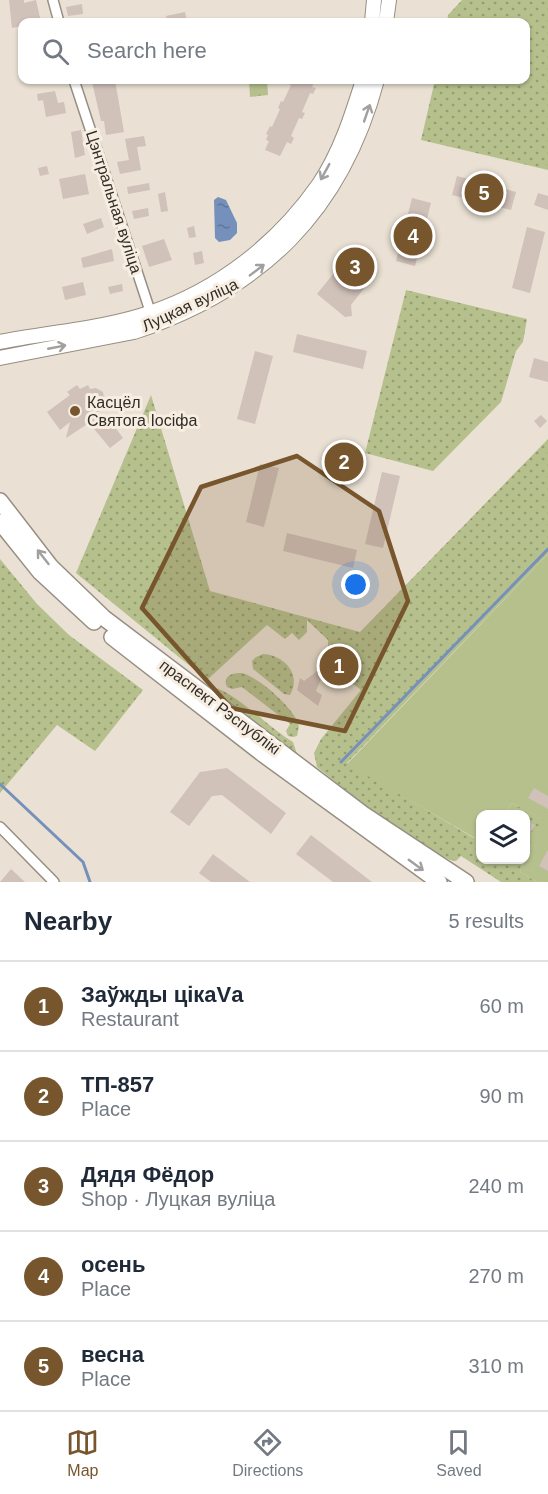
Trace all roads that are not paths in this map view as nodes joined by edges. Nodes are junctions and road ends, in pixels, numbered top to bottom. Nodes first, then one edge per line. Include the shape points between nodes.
1 (53, 0) edge
2 (374, 0) edge
3 (389, 0) edge
4 (58, 18) edge
5 (372, 18) edge
6 (387, 18) edge
7 (75, 84) edge
8 (362, 84) edge
9 (376, 84) edge
10 (152, 319) junction
11 (0, 342) edge
12 (0, 358) edge
13 (0, 501) edge
14 (0, 522) edge
15 (0, 827) edge
16 (54, 882) edge
17 (439, 882) edge
18 (466, 882) edge

1 - 4 street
2 - 5 street
3 - 6 street
7 - 10 street, Цэнтральная вуліца
8 -> 10 street, Луцкая вуліца via 327,170 301,207 241,265
10 -> 9 street, Луцкая вуліца via 220,295 256,271 291,240 330,192 347,163
10 - 11 street, Луцкая вуліца
12 -> 10 street, Луцкая вуліца via 134,332
18 -> 13 main road, праспект Рэспублікі via 363,814 104,618 51,567
14 -> 17 main road, праспект Рэспублікі via 46,579 113,638 264,755
15 - 16 street

